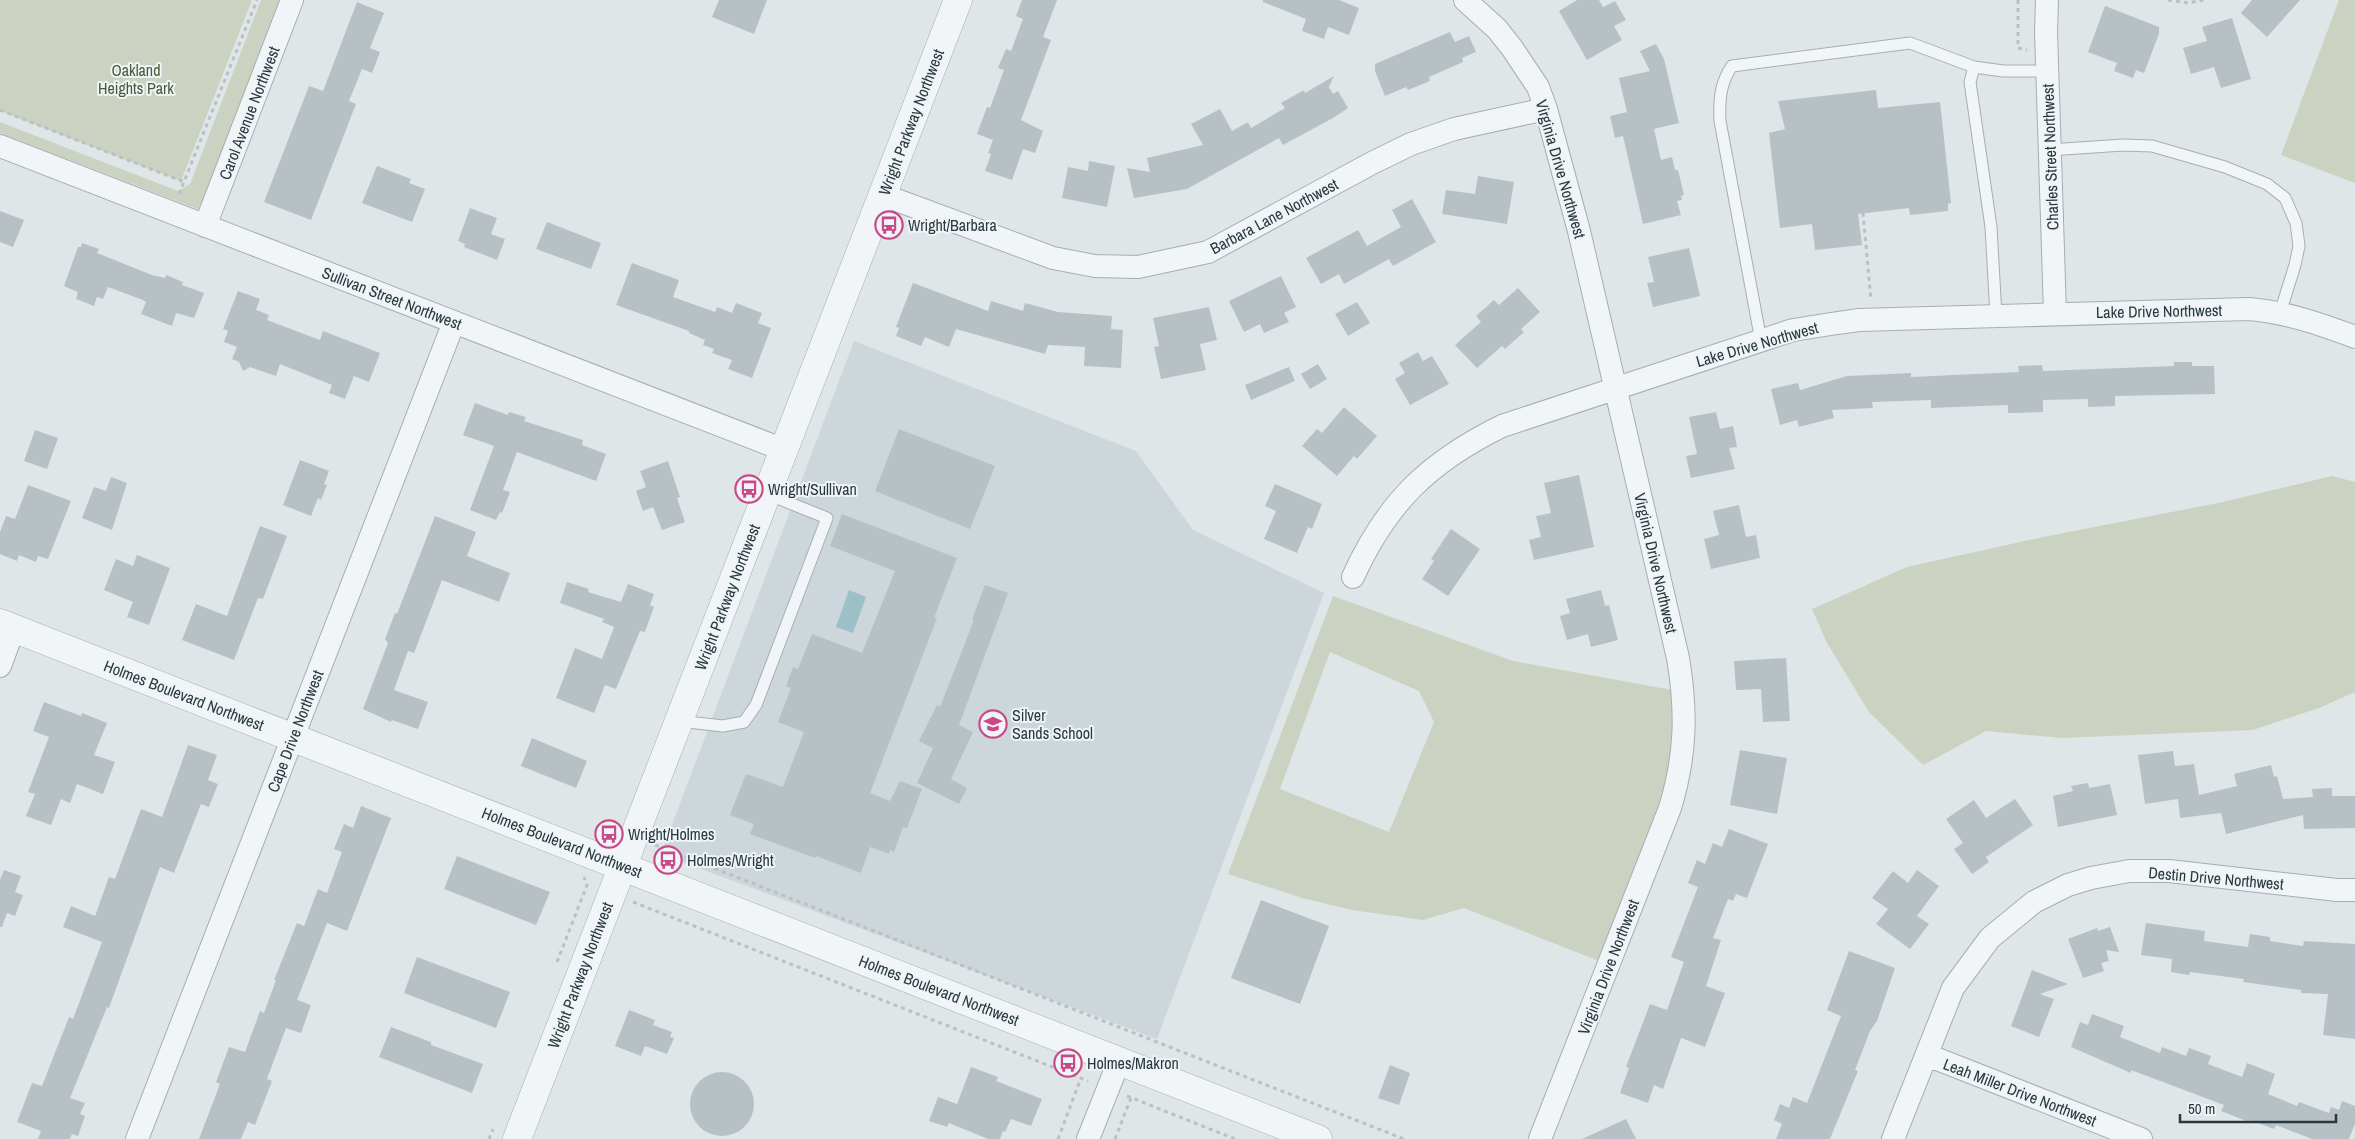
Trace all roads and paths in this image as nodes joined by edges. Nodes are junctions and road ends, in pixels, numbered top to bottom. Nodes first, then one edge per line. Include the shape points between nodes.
1 (257, 0) edge
2 (292, 0) edge
3 (958, 0) edge
4 (1465, 0) edge
5 (2047, 0) edge
6 (2168, 0) edge
7 (2204, 0) edge
8 (1974, 67) junction
9 (2047, 71) junction
10 (1546, 109) junction
11 (0, 110) edge
12 (0, 146) edge
13 (2049, 150) junction
14 (184, 182) junction
15 (883, 194) junction
16 (172, 213) junction
17 (1863, 213) dead end
18 (205, 226) junction
19 (2280, 313) junction
20 (2055, 314) junction
21 (1996, 316) junction
22 (1873, 320) junction
23 (454, 322) junction
24 (2355, 337) edge
25 (1760, 341) junction
26 (1616, 388) junction
27 (784, 450) junction
28 (767, 494) junction
29 (1353, 577) dead end
30 (7, 626) edge
31 (0, 666) edge
32 (678, 721) junction
33 (293, 737) junction
34 (607, 826) dead end
35 (634, 836) junction
36 (622, 866) junction
37 (2355, 890) edge
38 (612, 893) junction
39 (1927, 1056) junction
40 (1119, 1061) junction
41 (1081, 1078) junction
42 (1108, 1089) junction
43 (1131, 1098) junction
44 (137, 1139) edge
45 (517, 1139) edge
46 (1058, 1139) edge
47 (1088, 1139) edge
48 (1115, 1139) edge
49 (1235, 1139) edge
50 (1318, 1139) edge
51 (1404, 1139) edge
52 (1540, 1139) edge
53 (1893, 1139) edge
54 (2141, 1139) edge

1 - 14 path
2 - 18 street, Carol Avenue Northwest
3 - 15 street, Wright Parkway Northwest
4 - 10 street, Virginia Drive Northwest via 1497,29 1512,48 1538,88
5 - 9 street, Charles Street Northwest
6 - 7 path via 2188,3
8 - 9 lane
8 - 21 lane via 1970,82 1991,227
8 - 25 lane via 1910,43 1732,66 1725,77 1719,102 1720,121
9 - 13 street, Charles Street Northwest
10 - 15 street, Barbara Lane Northwest via 1454,129 1411,144 1208,252 1138,267 1095,266 1053,258
10 - 26 street, Virginia Drive Northwest via 1580,231
11 - 14 path
12 - 16 street, Sullivan Street Northwest
13 - 19 lane via 2152,146 2226,167 2267,184 2285,198 2296,223 2299,246
13 - 20 street, Charles Street Northwest
14 - 16 path
15 - 27 street, Wright Parkway Northwest
16 - 18 street, Sullivan Street Northwest
17 - 22 path
18 - 23 street, Sullivan Street Northwest
19 - 20 street, Lake Drive Northwest via 2249,308
19 - 24 street, Lake Drive Northwest via 2311,320
20 - 21 street, Lake Drive Northwest
21 - 22 street, Lake Drive Northwest
22 - 25 street, Lake Drive Northwest via 1793,330
23 - 27 street, Sullivan Street Northwest
23 - 33 street, Cape Drive Northwest
25 - 26 street, Lake Drive Northwest
26 - 29 street, Lake Drive Northwest via 1502,426 1437,464 1408,490 1386,517
26 - 52 street, Virginia Drive Northwest via 1678,658 1685,710 1682,762 1670,808
27 - 28 street, Wright Parkway Northwest
28 - 32 street, Wright Parkway Northwest
28 - 32 lane via 827,518 756,705 744,722 722,726
30 - 31 street
30 - 33 street, Holmes Boulevard Northwest
32 - 35 street, Wright Parkway Northwest
33 - 36 street, Holmes Boulevard Northwest
33 - 44 street, Cape Drive Northwest
34 - 35 path
35 - 36 street, Wright Parkway Northwest
35 - 51 path
36 - 38 street, Wright Parkway Northwest
36 - 40 street, Holmes Boulevard Northwest
37 - 39 street, Destin Drive Northwest via 2169,871 2129,871 2068,885 2034,902 1990,938 1953,988
38 - 41 path
38 - 45 street, Wright Parkway Northwest
39 - 53 street, Destin Drive Northwest
39 - 54 street, Leah Miller Drive Northwest
40 - 42 street
40 - 50 street, Holmes Boulevard Northwest
41 - 42 path
41 - 46 path
42 - 43 path
42 - 47 street
43 - 48 path
43 - 49 path

